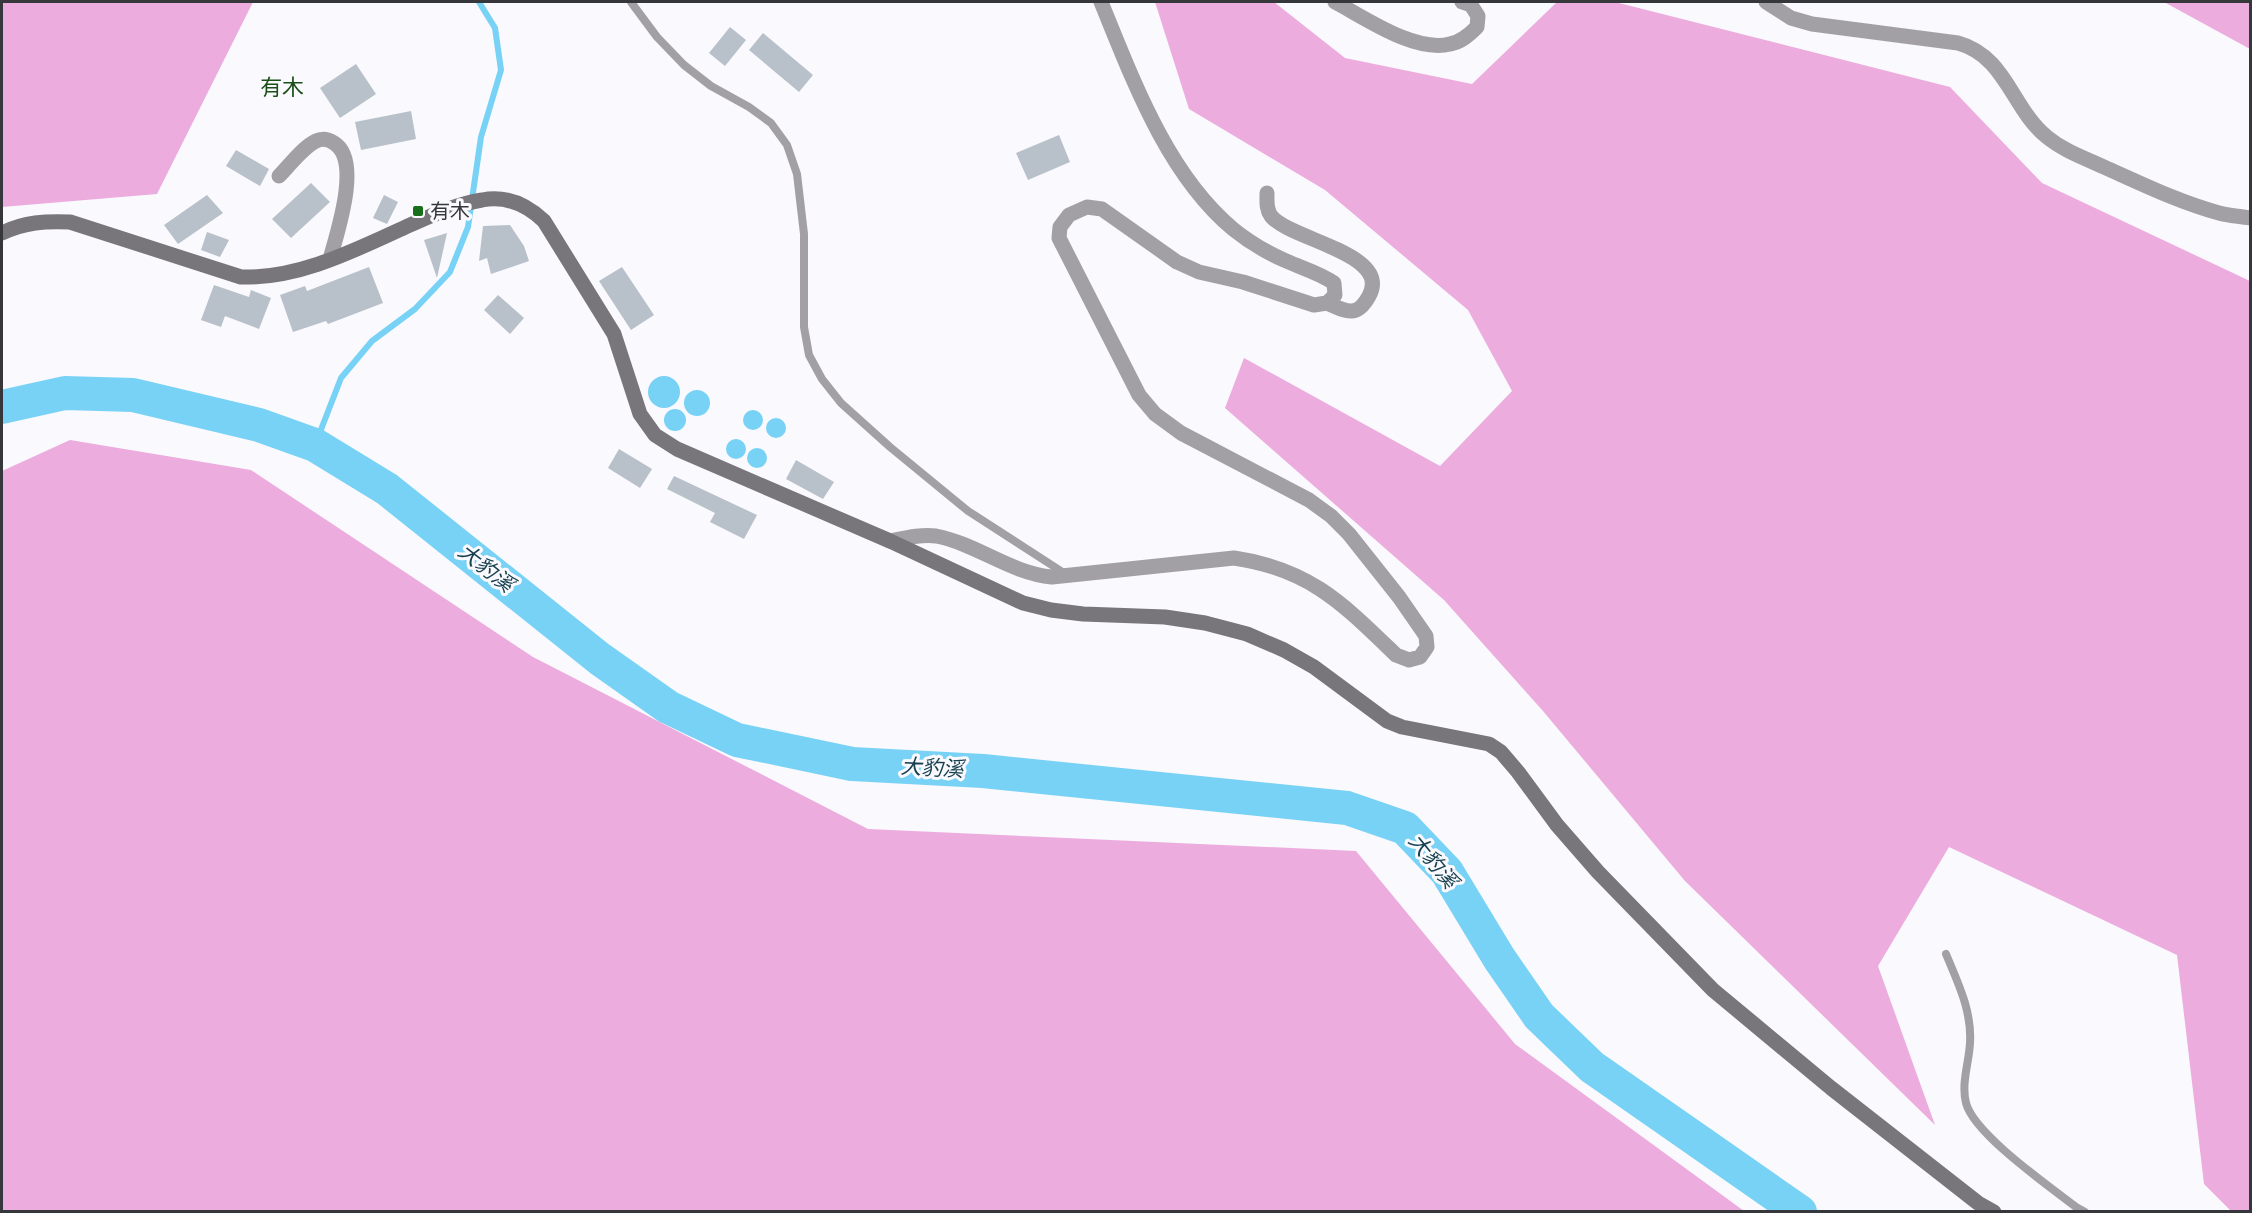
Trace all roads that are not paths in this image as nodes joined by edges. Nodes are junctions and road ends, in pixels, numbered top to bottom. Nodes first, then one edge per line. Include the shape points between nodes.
1 (631, 2) edge
2 (1101, 2) edge
3 (1335, 2) edge
4 (1462, 2) edge
5 (1766, 2) edge
6 (279, 176) dead end
7 (1268, 193) dead end
8 (2250, 218) edge
9 (2, 233) edge
10 (330, 259) junction
11 (1327, 303) junction
12 (890, 541) junction
13 (1069, 577) junction
14 (1946, 954) dead end
15 (1994, 1212) edge
16 (2085, 1212) edge

1 - 13 lane via 684,65 771,123 787,145 797,174 804,234 804,327 808,355 822,379 882,440 968,511
2 - 11 street via 1166,146 1202,199 1234,230 1262,249 1334,283 1335,295
3 - 4 street via 1398,35 1428,45 1450,45 1466,38 1477,27 1478,16 1471,5
5 - 8 street via 1791,18 1812,24 1973,47 1989,59 2032,121 2068,150 2184,202
6 - 10 street via 319,139 338,145 347,173 346,197
7 - 11 street via 1271,216 1285,227 1354,257 1373,277 1371,292 1354,312
9 - 10 street via 42,220 70,222 241,277 277,275
10 - 12 street via 438,213 483,199 516,201 532,209 544,221 609,325 640,414 655,435 677,449
11 - 13 street via 1314,304 1199,272 1177,262 1102,209 1087,207 1069,215 1060,226 1059,238 1066,254 1144,401 1182,433 1309,500 1331,516 1399,597 1425,636 1427,647 1420,657 1408,660 1396,655 1334,597 1291,572 1253,561 1234,558
12 - 13 street via 936,536 1038,576
12 - 15 street via 1023,603 1083,614 1165,617 1247,634 1314,667 1388,721 1490,744 1518,772 1598,872 1713,990 1831,1088
14 - 16 lane via 1964,995 1970,1023 1964,1082 1966,1104 1983,1129 2009,1155

